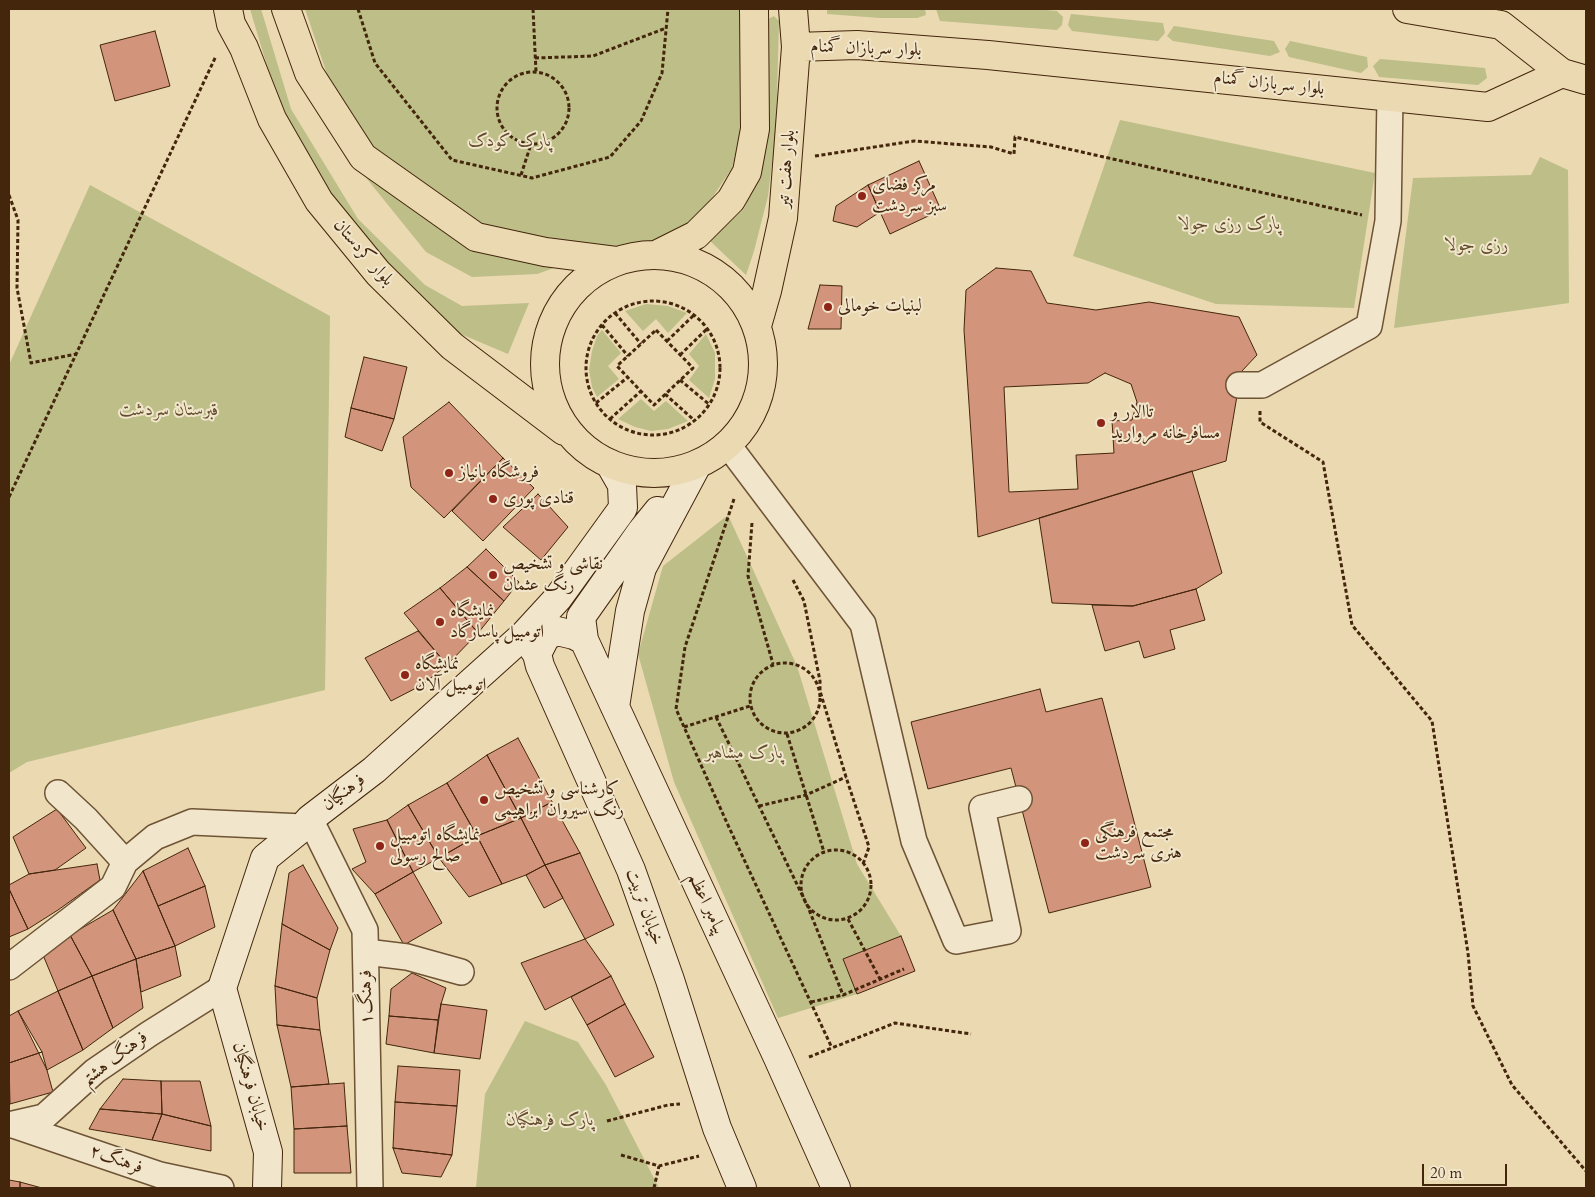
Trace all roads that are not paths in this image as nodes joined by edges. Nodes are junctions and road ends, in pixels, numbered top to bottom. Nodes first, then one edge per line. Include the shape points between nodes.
1 (286, 9) edge
2 (754, 9) edge
3 (793, 9) edge
4 (1407, 9) edge
5 (230, 16) edge
6 (1498, 17) edge
7 (796, 47) junction
8 (1574, 76) edge
9 (1390, 97) junction
10 (658, 254) junction
11 (616, 260) junction
12 (757, 326) junction
13 (1251, 385) road end
14 (573, 438) junction
15 (728, 445) junction
16 (610, 464) junction
17 (697, 465) junction
18 (558, 598) junction
19 (583, 629) junction
20 (530, 644) junction
21 (615, 707) junction
22 (58, 793) dead end
23 (1019, 799) dead end
24 (306, 823) junction
25 (125, 862) junction
26 (366, 952) junction
27 (9, 967) edge
28 (461, 972) dead end
29 (222, 988) junction
30 (11, 1125) edge
31 (221, 1188) edge
32 (267, 1188) edge
33 (370, 1188) edge
34 (742, 1188) edge
35 (836, 1188) edge

1 - 11 main road via 309,73 364,158 476,237 545,252
2 - 10 main road, بلوار هفت تیر via 755,129 747,172 732,200 696,235
3 - 7 main road, بلوار هفت تیر
4 - 6 main road, بلوار سربازان گمنام
5 - 14 main road, بلوار کردستان via 272,119 319,201 378,273 452,346
6 - 8 main road, بلوار سربازان گمنام
7 - 9 main road, بلوار سربازان گمنام via 857,45 988,55
7 - 12 main road, بلوار هفت تیر via 783,218
8 - 9 main road, بلوار سربازان گمنام via 1488,107
9 - 13 street via 1388,221 1369,326
10 - 11 main road
10 - 12 main road via 690,260 718,275 742,298
11 - 14 main road via 585,278 561,305 547,338 544,374 554,408
12 - 15 main road via 764,358 761,390 748,420
14 - 16 main road
15 - 17 main road
15 - 23 street via 863,624 914,842 956,942 1008,931 982,808
16 - 17 main road via 639,472 668,473
16 - 18 main road via 622,485 623,508
17 - 19 main road via 641,532
17 - 21 main road via 642,568 630,611
18 - 19 main road
18 - 20 main road
19 - 20 main road via 574,634 557,631
19 - 21 main road, پیامبر اعظم
20 - 24 main road, فرهنگیان
20 - 34 main road, خیابان تربیت via 632,870 717,1128
21 - 35 main road, پیامبر اعظم
22 - 25 street
24 - 25 street via 192,822 155,836
24 - 26 street, فرهنگ۱ via 365,930
24 - 29 main road, فرهنگیان via 265,858
25 - 27 street via 113,887
26 - 28 street via 407,957
26 - 33 street, فرهنگ۱
29 - 30 street, فرهنگ هشتم via 95,1071 44,1118
29 - 32 main road, خیابان فرهنگیان via 268,1152
30 - 31 street, فرهنگ۲ via 160,1176

